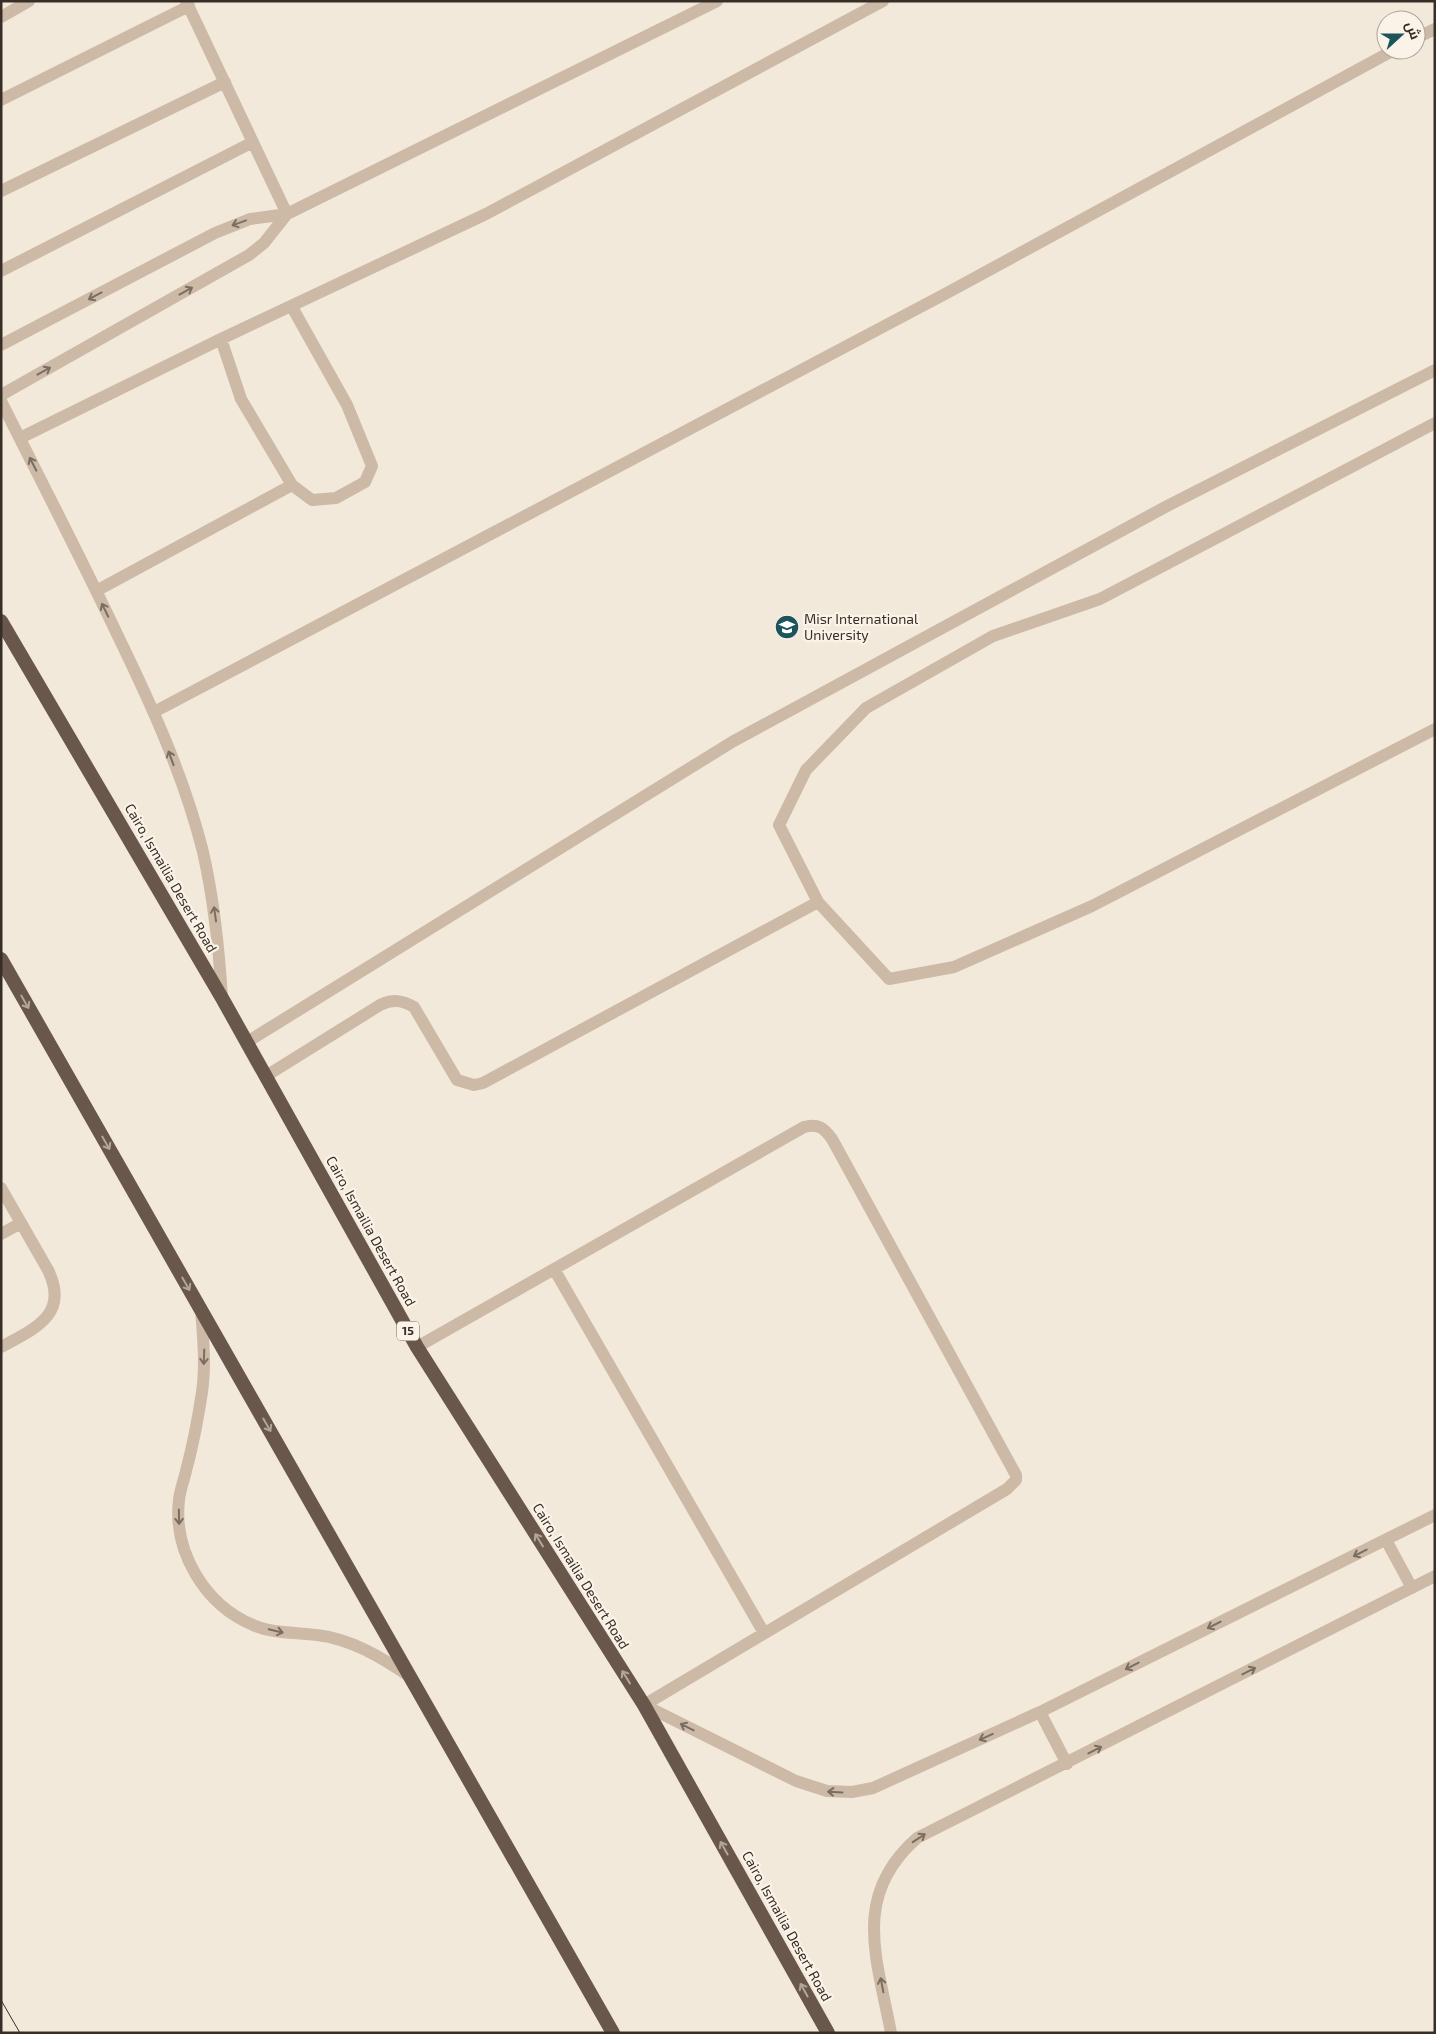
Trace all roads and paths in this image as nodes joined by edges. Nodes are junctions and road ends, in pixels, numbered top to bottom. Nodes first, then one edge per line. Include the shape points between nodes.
1 (29, 1) edge
2 (717, 1) edge
3 (882, 1) edge
4 (188, 3) edge
5 (1, 18) edge
6 (1376, 60) edge
7 (225, 82) junction
8 (1, 100) edge
9 (253, 142) junction
10 (1, 191) edge
11 (287, 214) junction
12 (1, 271) edge
13 (292, 307) junction
14 (221, 339) junction
15 (1, 345) edge
16 (1435, 370) edge
17 (1, 395) edge
18 (1, 401) edge
19 (1435, 423) edge
20 (20, 438) junction
21 (292, 485) junction
22 (96, 591) junction
23 (1, 621) edge
24 (154, 712) junction
25 (1435, 729) edge
26 (818, 902) junction
27 (1, 959) edge
28 (222, 998) junction
29 (248, 1042) junction
30 (266, 1076) junction
31 (1, 1188) edge
32 (21, 1223) junction
33 (1, 1234) edge
34 (554, 1269) junction
35 (201, 1309) junction
36 (1, 1347) edge
37 (417, 1347) junction
38 (1435, 1515) edge
39 (1386, 1540) junction
40 (1435, 1576) edge
41 (1412, 1588) junction
42 (764, 1633) junction
43 (409, 1676) junction
44 (644, 1705) junction
45 (1040, 1712) junction
46 (1067, 1764) junction
47 (613, 2033) edge
48 (828, 2033) edge
49 (891, 2033) edge

1 - 5 street
2 - 11 street
3 - 13 street via 486,214
4 - 7 street
4 - 8 street
6 - 24 street via 945,294
7 - 9 street
7 - 10 street
9 - 11 street
9 - 12 street
11 -> 15 street via 232,225
17 -> 11 street via 249,255 264,243
13 - 14 street
13 - 21 street via 347,405 372,466 365,482 336,498 312,500
14 - 20 street
14 - 21 street via 241,399
16 - 29 street via 1170,505 732,742
18 - 20 street
19 - 26 street via 1100,599 993,636 866,708 806,770 779,825
22 -> 20 street
21 - 22 street
24 -> 22 street
23 - 28 highway, Cairo, Ismailia Desert Road / 15
28 -> 24 street via 219,948 202,852 189,804
25 - 26 street via 1092,906 954,968 889,979
26 - 30 street via 474,1085 457,1080 414,1007 395,1000 380,1005
27 -> 35 highway
28 - 29 highway, Cairo, Ismailia Desert Road / 15
29 - 30 highway, Cairo, Ismailia Desert Road / 15
30 - 37 highway, Cairo, Ismailia Desert Road / 15
31 - 32 street
32 - 33 street
32 - 36 street via 51,1276 55,1294 53,1307 39,1326
34 - 37 street
34 - 42 street
34 - 42 street via 804,1127 824,1128 832,1139 1016,1474 1016,1480 1012,1487
35 -> 43 highway
35 -> 43 street via 202,1390 179,1500 179,1532 188,1562 204,1589 226,1610 254,1626 351,1643 382,1657
44 -> 37 highway, Cairo, Ismailia Desert Road / 15
38 - 39 street
39 - 41 street
39 -> 45 street
40 - 41 street
46 -> 41 street
42 - 44 street
43 - 47 highway
45 -> 44 street via 873,1788 852,1792 827,1791 796,1781
48 -> 44 highway, Cairo, Ismailia Desert Road / 15
45 - 46 street
49 -> 46 street via 873,1928 880,1887 889,1869 917,1838

